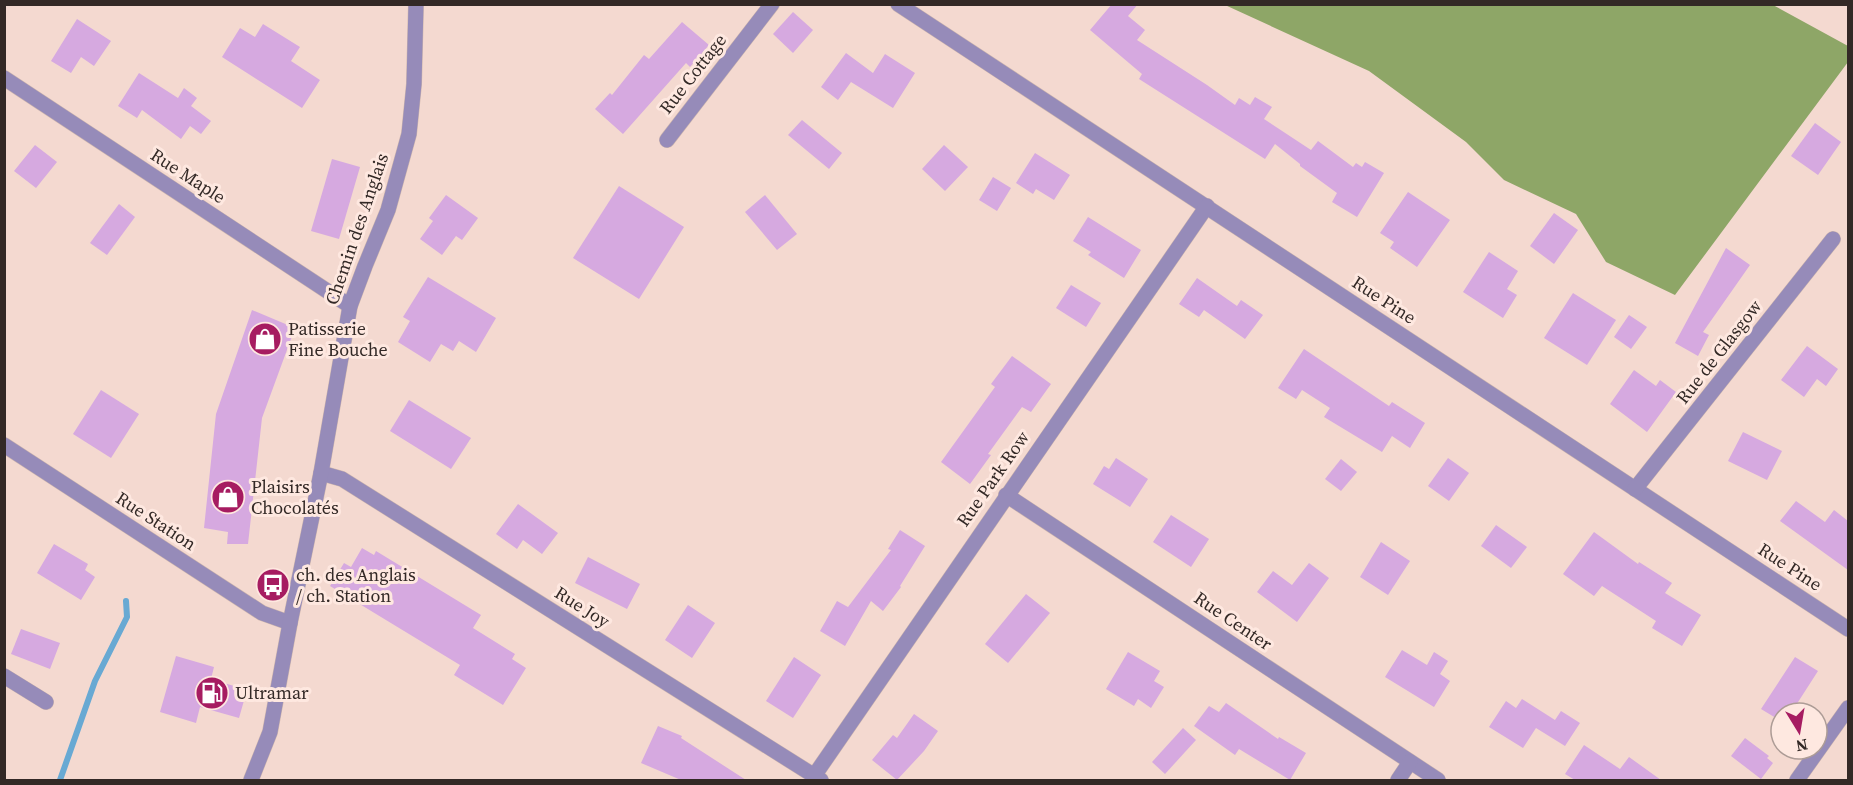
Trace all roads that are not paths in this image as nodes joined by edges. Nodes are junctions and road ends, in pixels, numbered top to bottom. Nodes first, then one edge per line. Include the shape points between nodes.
1 (416, 4) edge
2 (772, 4) edge
3 (898, 4) edge
4 (4, 78) edge
5 (667, 140) dead end
6 (1207, 206) junction
7 (1833, 239) dead end
8 (350, 306) junction
9 (4, 445) edge
10 (321, 473) junction
11 (1635, 489) junction
12 (1006, 495) junction
13 (290, 623) junction
14 (1848, 628) edge
15 (4, 676) edge
16 (46, 702) dead end
17 (1848, 708) edge
18 (1410, 762) junction
19 (817, 778) edge
20 (251, 780) edge
21 (1398, 780) edge
22 (1438, 780) edge
23 (1797, 780) edge

1 - 8 street, Chemin des Anglais via 409,134 388,210
2 - 5 street, Rue Cottage
3 - 6 street, Rue Pine
4 - 8 street, Rue Maple
6 - 11 street, Rue Pine
6 - 12 street, Rue Park Row
7 - 11 street, Rue de Glasgow
8 - 10 street, Chemin des Anglais
9 - 13 street, Rue Station via 262,613
10 - 13 street, Chemin des Anglais
10 - 19 street, Rue Joy via 342,479
11 - 14 street, Rue Pine
12 - 18 street, Rue Center
12 - 19 street, Rue Park Row
13 - 20 street, Chemin des Anglais via 270,732
15 - 16 street
17 - 23 street
18 - 21 street
18 - 22 street, Rue Center

